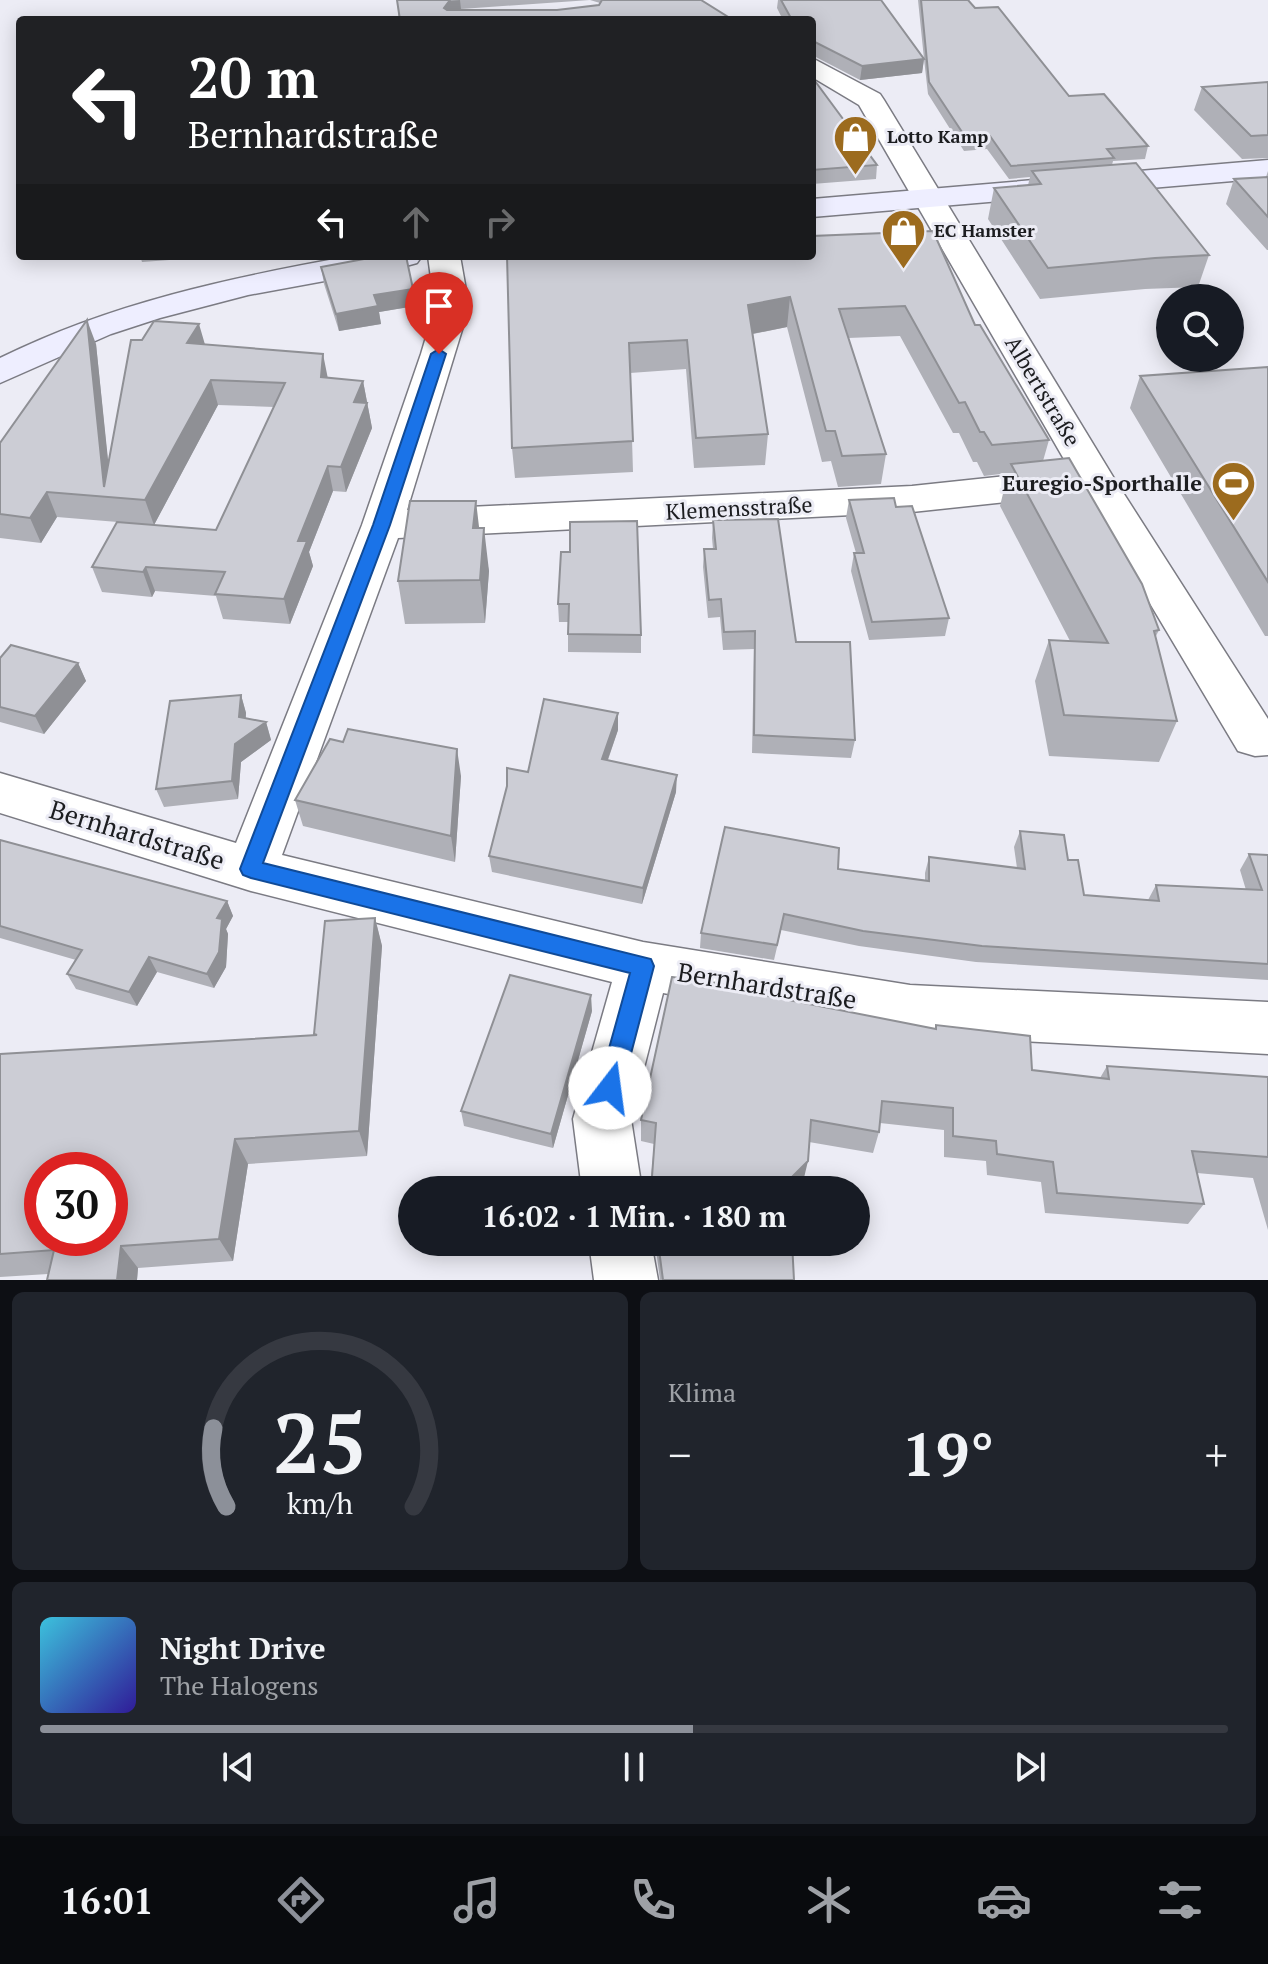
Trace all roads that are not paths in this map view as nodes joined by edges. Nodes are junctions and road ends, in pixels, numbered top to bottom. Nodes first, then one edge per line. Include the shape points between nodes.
1 (816, 68) edge
2 (1268, 169) edge
3 (926, 197) junction
4 (816, 208) edge
5 (383, 260) edge
6 (445, 260) edge
7 (0, 372) edge
8 (1096, 480) junction
9 (382, 525) junction
10 (1268, 737) edge
11 (0, 793) edge
12 (251, 869) junction
13 (643, 966) junction
14 (1268, 1028) edge
15 (610, 1176) edge
16 (622, 1256) edge
17 (626, 1280) edge

1 - 3 street, Albertstraße via 870,100
2 - 3 street
3 - 4 street
3 - 8 street, Albertstraße
5 - 7 street via 150,307 76,333
6 - 9 street via 452,307
8 - 9 street, Klemensstraße via 912,499
8 - 10 street, Albertstraße via 1255,738
9 - 12 street
11 - 12 street, Bernhardstraße
12 - 13 street, Bernhardstraße
13 - 14 street, Bernhardstraße via 910,1010
13 - 15 street via 602,1119
16 - 17 street

